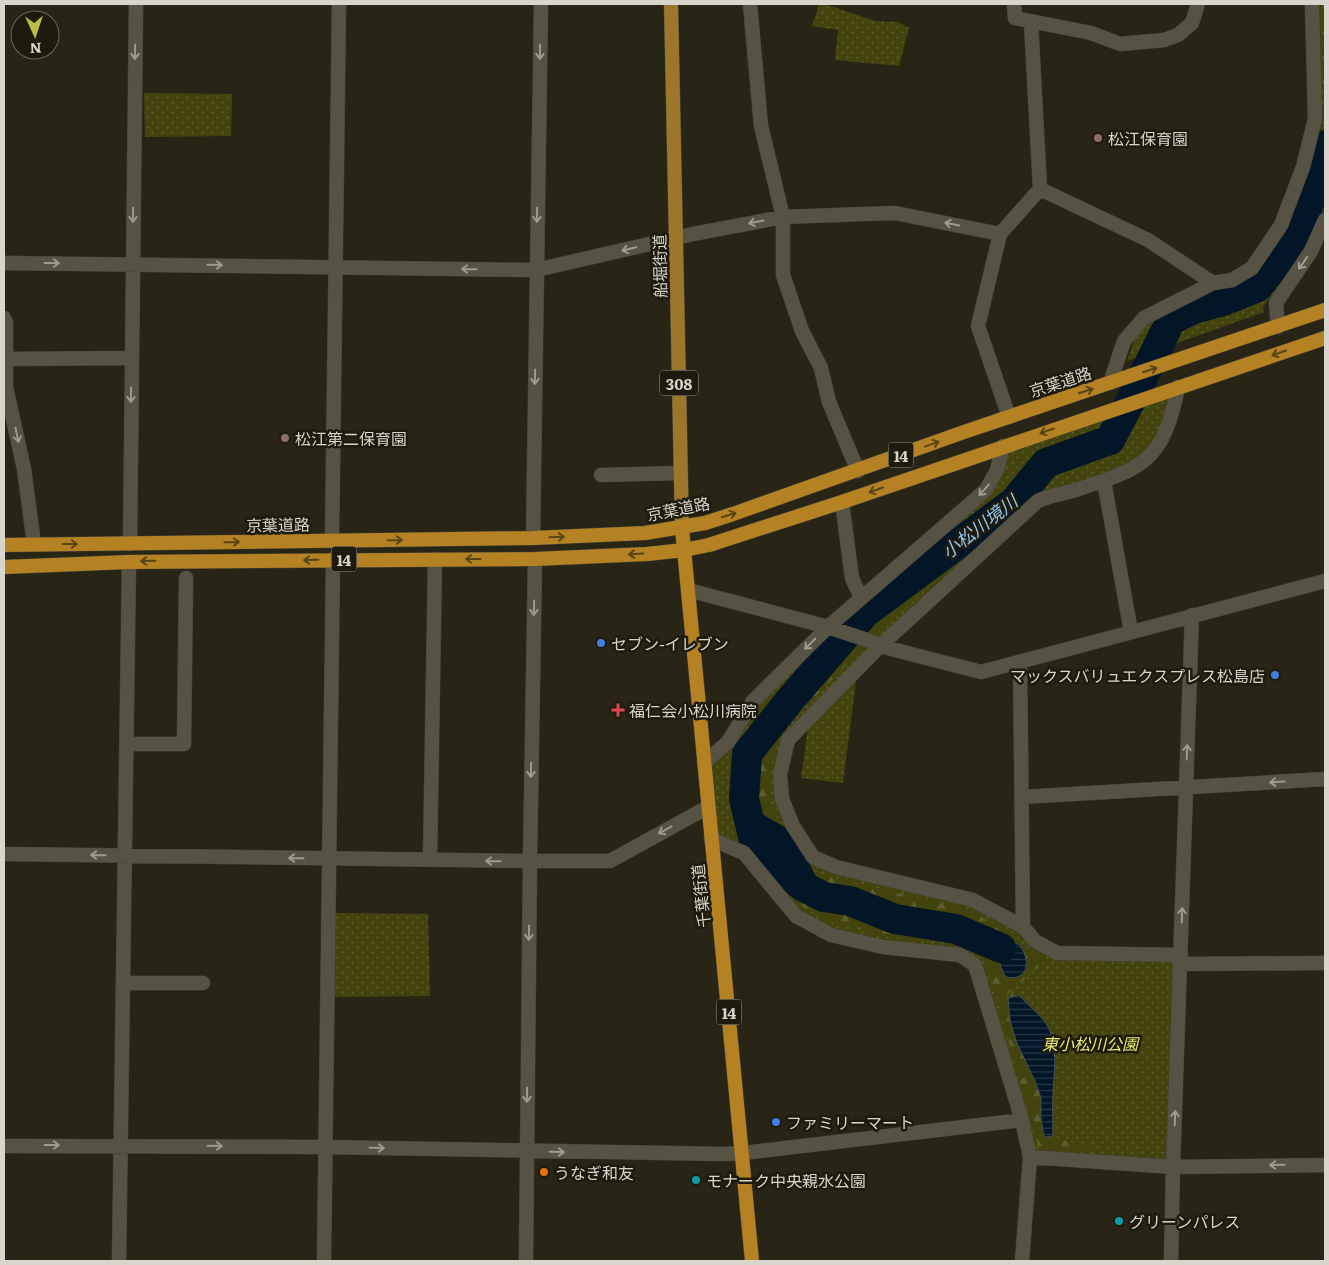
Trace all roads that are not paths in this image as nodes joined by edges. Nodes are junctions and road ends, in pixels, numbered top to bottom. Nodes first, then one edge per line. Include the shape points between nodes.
1 (136, 4) edge
2 (339, 4) edge
3 (541, 4) edge
4 (671, 4) edge
5 (750, 4) edge
6 (1014, 4) edge
7 (1198, 4) edge
8 (1312, 4) edge
9 (1031, 22) junction
10 (1040, 190) junction
11 (783, 217) junction
12 (1325, 220) edge
13 (1000, 234) junction
14 (676, 238) junction
15 (4, 263) edge
16 (133, 264) junction
17 (336, 267) junction
18 (536, 270) junction
19 (1213, 283) junction
20 (1325, 310) edge
21 (4, 318) edge
22 (1278, 327) junction
23 (1325, 338) edge
24 (132, 358) junction
25 (6, 359) junction
26 (1115, 381) junction
27 (1174, 389) junction
28 (1009, 417) junction
29 (1003, 446) junction
30 (858, 471) junction
31 (680, 473) junction
32 (601, 475) dead end
33 (1104, 481) junction
34 (842, 502) junction
35 (682, 528) junction
36 (533, 538) junction
37 (332, 541) junction
38 (4, 544) edge
39 (34, 544) junction
40 (130, 544) junction
41 (684, 550) junction
42 (435, 559) junction
43 (535, 559) junction
44 (333, 560) junction
45 (129, 562) junction
46 (4, 567) edge
47 (186, 578) dead end
48 (1325, 581) edge
49 (688, 590) junction
50 (862, 598) junction
51 (1192, 615) junction
52 (833, 628) junction
53 (1131, 632) junction
54 (875, 643) junction
55 (1020, 662) junction
56 (127, 744) junction
57 (704, 764) junction
58 (1325, 779) edge
59 (1186, 786) junction
60 (1022, 797) junction
61 (708, 807) junction
62 (711, 839) junction
63 (4, 854) edge
64 (126, 856) junction
65 (328, 859) junction
66 (430, 860) junction
67 (530, 861) junction
68 (1023, 927) junction
69 (1181, 959) junction
70 (1325, 963) edge
71 (124, 983) junction
72 (203, 983) dead end
73 (1022, 1120) junction
74 (121, 1145) junction
75 (4, 1146) edge
76 (324, 1147) junction
77 (526, 1151) junction
78 (743, 1153) junction
79 (1030, 1157) junction
80 (1325, 1165) edge
81 (1173, 1167) junction
82 (119, 1261) edge
83 (324, 1261) edge
84 (526, 1261) edge
85 (752, 1261) edge
86 (1022, 1261) edge
87 (1171, 1261) edge

1 -> 16 street
2 - 17 street
3 -> 18 street
4 - 14 main road, 船堀街道 / 308
5 - 11 street via 761,126
6 - 9 street via 1015,18
7 - 9 street via 1192,22 1178,35 1164,40 1120,44 1091,33
8 - 19 street via 1315,119 1302,167 1281,225 1252,268 1232,280
9 - 10 street
10 - 13 street
10 - 19 street via 1148,240
13 -> 11 street via 895,213
11 -> 14 street
11 - 30 street via 784,275 802,331 821,368 829,402
12 -> 22 street via 1311,251 1276,303
13 - 28 street via 978,326
14 -> 18 street
14 - 31 main road, 船堀街道 / 308
15 -> 16 street
16 -> 17 street
16 - 24 street
18 -> 17 street
17 - 37 street
18 -> 36 street
19 - 26 street via 1144,318 1124,341
20 - 22 highway, 京葉道路 / 14
21 - 25 street
26 -> 22 highway, 京葉道路 / 14
23 -> 27 highway, 14
24 - 25 street
24 -> 40 street
25 -> 39 street via 6,387 24,469
28 -> 26 highway, 京葉道路 / 14
27 -> 29 highway, 14
27 - 33 street via 1169,427 1161,443 1151,455 1127,472
30 -> 28 highway, 京葉道路 / 14
29 -> 34 highway, 14
29 -> 50 street via 997,470 986,490
35 -> 30 highway, 京葉道路 / 14
31 - 32 street
31 - 35 main road, 船堀街道 / 308
33 - 53 street
33 - 54 street via 1039,501
34 - 41 highway, 14
34 - 50 street via 852,578
36 -> 35 highway, 京葉道路 / 14 via 645,533
35 - 41 highway, 千葉街道 / 14
37 -> 36 highway, 京葉道路 / 14
40 -> 37 highway, 京葉道路 / 14
38 - 39 highway, 京葉道路 / 14
39 -> 40 highway, 京葉道路 / 14
41 -> 43 highway, 14
41 - 49 highway, 千葉街道 / 14
43 -> 42 highway, 14
42 - 44 highway, 14
42 - 66 street
43 -> 67 street
44 -> 45 highway, 14
44 - 65 street
45 - 46 highway, 14
45 - 56 street
47 - 56 street via 184,744
48 - 51 street
49 - 52 street
49 - 57 highway, 千葉街道 / 14
50 - 52 street
51 - 53 street
59 -> 51 street
52 - 54 street
52 -> 57 street via 753,701 728,742
53 - 55 street
54 - 55 street via 982,672
54 - 68 street via 788,740 780,774 782,799 793,826 813,857 836,867 973,900
55 - 60 street
56 - 64 street
57 - 61 highway, 千葉街道 / 14
58 -> 59 street
59 - 60 street
69 -> 59 street
60 - 68 street
61 - 62 highway, 千葉街道 / 14
61 -> 67 street via 610,861
62 - 73 street via 744,852 796,916 831,935 883,947 960,955 976,965
62 - 78 highway, 千葉街道 / 14
64 -> 63 street
65 -> 64 street
64 - 71 street
65 - 66 street
65 - 76 street
67 -> 66 street
67 -> 77 street
68 - 69 street via 1035,941 1057,953
69 - 70 street
81 -> 69 street
71 - 72 street
71 - 74 street
73 - 78 street
73 - 79 street
75 -> 74 street
74 -> 76 street
74 - 82 street
76 -> 77 street
76 - 83 street
77 -> 78 street
77 - 84 street
78 - 85 highway, 千葉街道 / 14
79 - 81 street
79 - 86 street
80 -> 81 street
81 - 87 street

